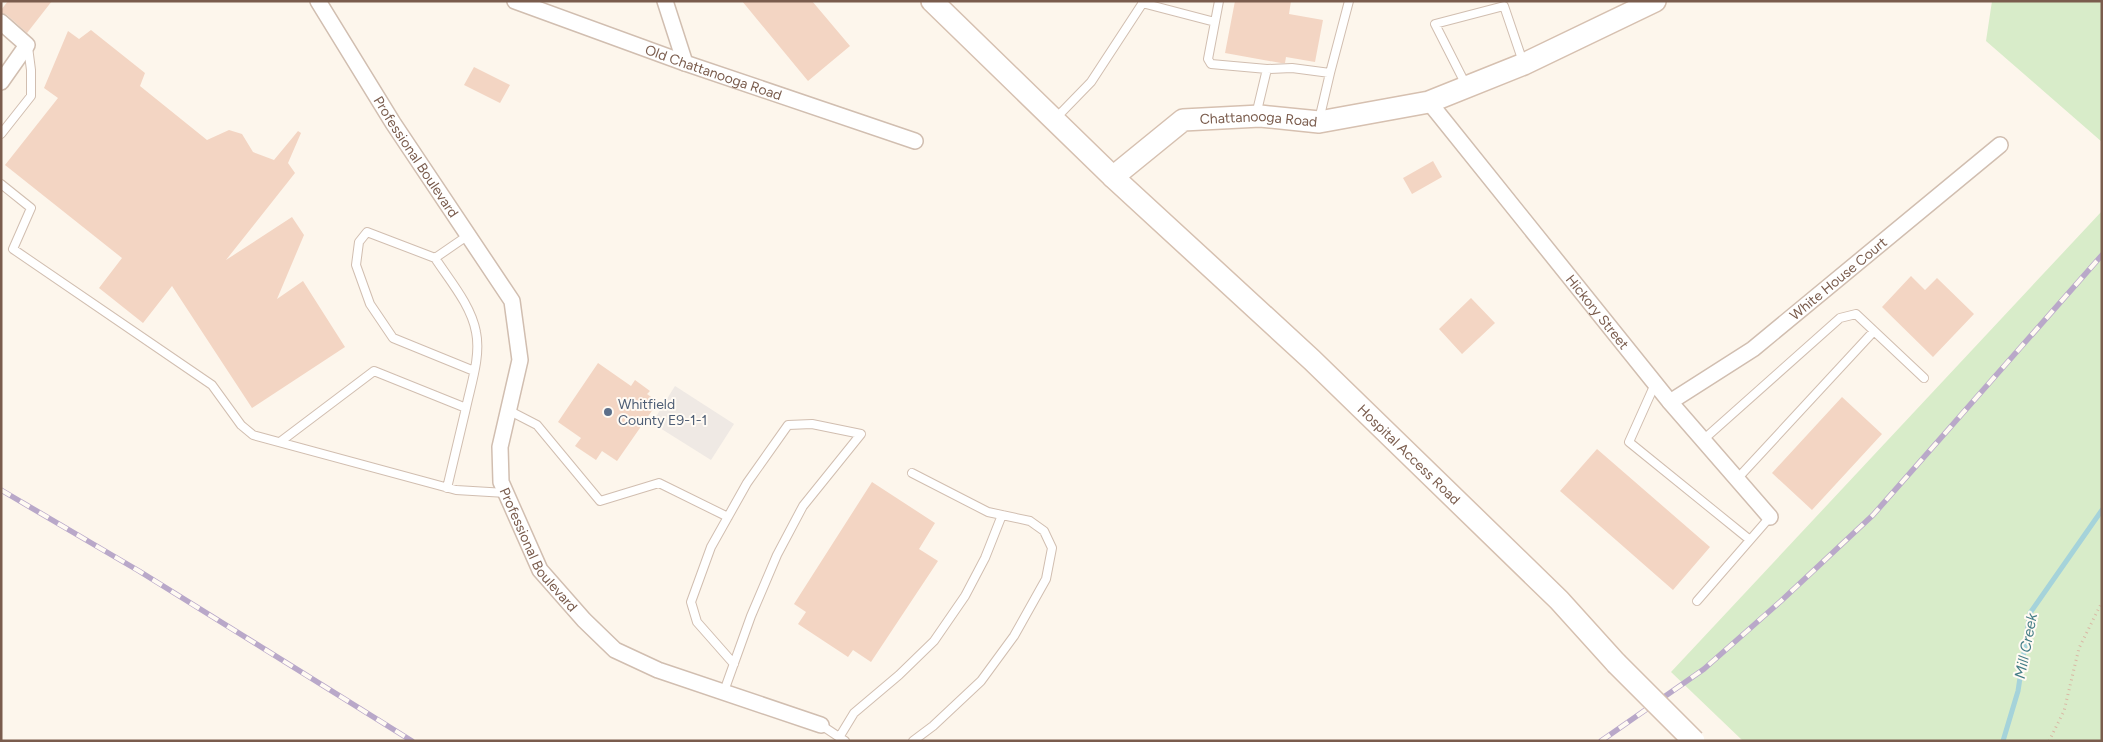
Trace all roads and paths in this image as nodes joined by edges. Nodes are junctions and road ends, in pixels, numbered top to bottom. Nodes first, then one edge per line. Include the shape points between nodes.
1 (318, 1) edge
2 (515, 1) edge
3 (665, 1) edge
4 (932, 1) edge
5 (1219, 1) edge
6 (1349, 1) edge
7 (1143, 2) edge
8 (1650, 2) edge
9 (1, 22) edge
10 (1214, 22) junction
11 (27, 45) junction
12 (686, 63) junction
13 (1524, 64) junction
14 (1267, 69) junction
15 (1330, 73) junction
16 (1, 82) edge
17 (1467, 87) junction
18 (1430, 102) junction
19 (1255, 116) junction
20 (1054, 120) junction
21 (1319, 122) junction
22 (1, 134) edge
23 (915, 142) dead end
24 (2000, 145) dead end
25 (1113, 177) junction
26 (1, 184) edge
27 (467, 236) junction
28 (435, 258) junction
29 (1874, 331) junction
30 (474, 371) junction
31 (1924, 378) dead end
32 (1655, 384) junction
33 (1670, 402) junction
34 (466, 408) junction
35 (507, 410) junction
36 (1703, 440) junction
37 (280, 442) junction
38 (912, 473) dead end
39 (1737, 479) junction
40 (447, 488) junction
41 (506, 493) junction
42 (1002, 515) junction
43 (728, 517) junction
44 (1770, 517) joint
45 (1750, 540) junction
46 (1697, 600) dead end
47 (2102, 602) edge
48 (734, 664) junction
49 (723, 694) junction
50 (821, 725) joint
51 (843, 739) edge
52 (913, 741) edge
53 (1694, 741) edge
54 (2049, 741) edge

1 - 27 street, Professional Boulevard
2 - 12 street, Old Chattanooga Road
3 - 12 street
4 - 20 main road
5 - 10 lane
6 - 15 lane
7 - 10 lane
7 - 20 lane via 1092,82
8 - 13 main road, Chattanooga Road
9 - 11 street
10 - 14 lane via 1208,59 1211,64
11 - 16 street
11 - 22 lane via 31,96
12 - 23 street, Old Chattanooga Road
13 - 17 main road, Chattanooga Road
13 - 17 lane via 1504,6 1435,24
14 - 15 lane via 1292,68
14 - 19 lane
15 - 21 lane
17 - 18 main road, Chattanooga Road
18 - 21 main road, Chattanooga Road
18 - 32 street, Hickory Street
19 - 21 main road, Chattanooga Road
19 - 25 main road, Chattanooga Road via 1183,120
20 - 25 main road
24 - 33 street, White House Court via 1753,349
25 - 53 main road, Hospital Access Road, bridge via 1326,374 1558,600 1616,664
26 - 37 lane via 31,208 13,249 212,385 241,425 253,434
27 - 28 lane
27 - 35 street, Professional Boulevard via 512,301 520,360
28 - 30 lane via 466,304 476,332
28 - 30 lane via 367,232 359,242 356,265 370,304 393,338
29 - 31 lane
29 - 36 lane via 1856,314 1840,318
29 - 39 lane
30 - 34 lane
32 - 33 street, Hickory Street
32 - 45 lane via 1629,442
33 - 36 street, Hickory Street
34 - 37 lane via 374,371
34 - 40 lane
35 - 41 street, Professional Boulevard via 500,447 501,482
35 - 43 lane via 536,425 600,501 659,484
36 - 39 street, Hickory Street
37 - 40 lane
38 - 42 lane via 988,512
39 - 44 street, Hickory Street
40 - 41 lane
41 - 49 street, Professional Boulevard via 540,570 615,650
42 - 51 lane via 965,596 934,641 854,713
42 - 52 lane via 1030,520 1044,532 1052,548 1046,579 1014,636 981,681
43 - 48 lane via 711,548 691,602 698,622
43 - 48 lane via 747,483 788,425 812,424 861,434 803,506 777,555
44 - 45 lane
45 - 46 lane
47 - 54 path via 2079,648 2064,711
48 - 49 lane
49 - 50 street, Professional Boulevard
50 - 51 lane

